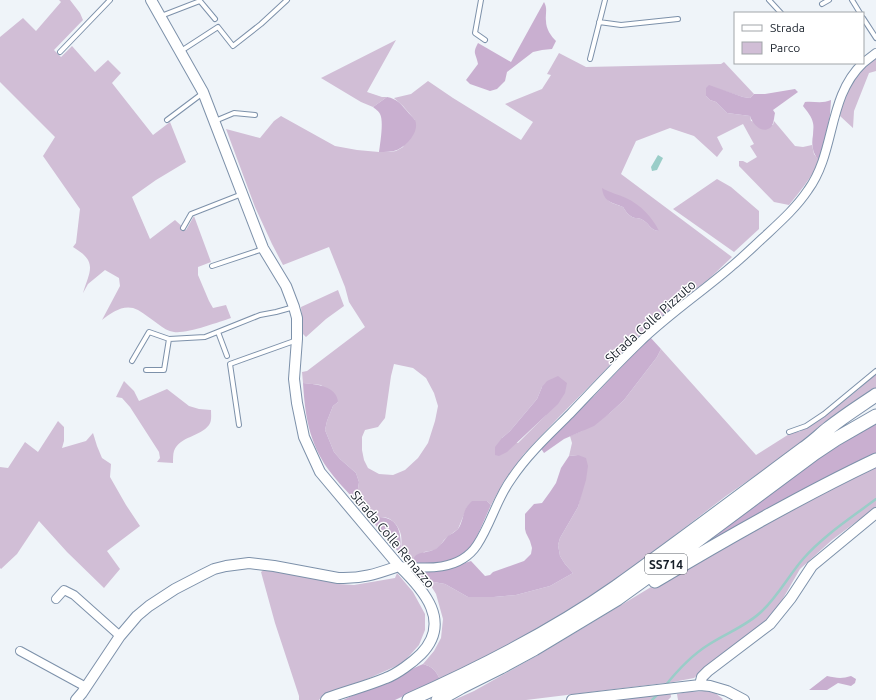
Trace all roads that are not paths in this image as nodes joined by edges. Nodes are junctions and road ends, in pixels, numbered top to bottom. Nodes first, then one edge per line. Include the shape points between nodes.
1 (110, 0) edge
2 (151, 0) edge
3 (287, 0) edge
4 (481, 0) edge
5 (605, 0) edge
6 (769, 0) edge
7 (829, 0) edge
8 (852, 0) edge
9 (822, 4) dead end
10 (780, 12) edge
11 (859, 12) edge
12 (161, 16) junction
13 (216, 19) dead end
14 (678, 19) dead end
15 (864, 20) edge
16 (599, 22) junction
17 (876, 38) edge
18 (485, 40) dead end
19 (60, 52) dead end
20 (180, 52) junction
21 (876, 53) edge
22 (590, 59) dead end
23 (864, 62) edge
24 (862, 64) edge
25 (203, 92) junction
26 (255, 115) dead end
27 (167, 120) dead end
28 (215, 121) junction
29 (243, 194) junction
30 (183, 228) dead end
31 (263, 248) junction
32 (212, 266) dead end
33 (294, 307) junction
34 (218, 332) junction
35 (169, 339) junction
36 (297, 339) junction
37 (227, 356) dead end
38 (132, 361) dead end
39 (146, 370) dead end
40 (876, 371) edge
41 (876, 395) edge
42 (876, 410) edge
43 (876, 416) edge
44 (239, 425) dead end
45 (789, 432) dead end
46 (805, 448) junction
47 (876, 460) edge
48 (876, 513) edge
49 (399, 566) junction
50 (56, 599) dead end
51 (120, 636) junction
52 (20, 650) dead end
53 (700, 685) junction
54 (86, 687) junction
55 (442, 694) edge
56 (76, 700) edge
57 (326, 700) edge
58 (409, 700) edge
59 (572, 700) edge
60 (744, 700) edge

1 - 19 lane
2 - 12 street, Strada Colle Renazzo
3 - 20 lane via 233,46 218,27
4 - 18 lane via 475,33
5 - 16 lane
6 - 10 lane
7 - 9 lane
8 - 11 lane
12 - 13 lane via 200,1
12 - 20 street, Strada Colle Renazzo
14 - 16 lane via 621,25
15 - 17 lane
16 - 22 lane
20 - 25 street, Strada Colle Renazzo
21 - 23 street, Strada Colle Pizzuto
24 - 49 street, Strada Colle Pizzuto via 841,94 816,180 799,202 732,266 641,341 538,446 512,477 477,546 469,555 460,562 438,567
25 - 27 lane
25 - 28 street, Strada Colle Renazzo
26 - 28 lane via 234,112
28 - 29 street, Strada Colle Renazzo
29 - 30 lane via 191,214
29 - 31 street, Strada Colle Renazzo
31 - 32 lane
31 - 33 street, Strada Colle Renazzo via 286,286
33 - 34 lane via 260,315
33 - 36 street, Strada Colle Renazzo
34 - 35 lane via 205,337
34 - 37 lane
35 - 38 lane via 149,332
35 - 39 lane via 164,370
36 - 44 lane via 230,364
36 - 49 street, Strada Colle Renazzo via 294,379 308,448 320,472
40 - 45 lane via 824,414 806,426
41 - 46 highway via 828,428
42 - 46 highway, SS714
43 - 55 highway, SS714 via 810,456 616,599 502,667
46 - 55 highway, SS714 via 615,587
47 - 55 highway via 745,528 504,671 463,691
48 - 53 street via 812,566 770,624 708,671 702,677
49 - 51 street via 362,578 350,579 249,563 214,569 190,580 155,602
49 - 57 street, Strada Colle Renazzo via 428,600 434,617 434,631 428,646 414,661 387,678
50 - 51 street via 64,590 74,595
51 - 54 street
52 - 54 street
53 - 59 street
53 - 60 street via 727,691
54 - 56 street
55 - 58 highway, SS714

